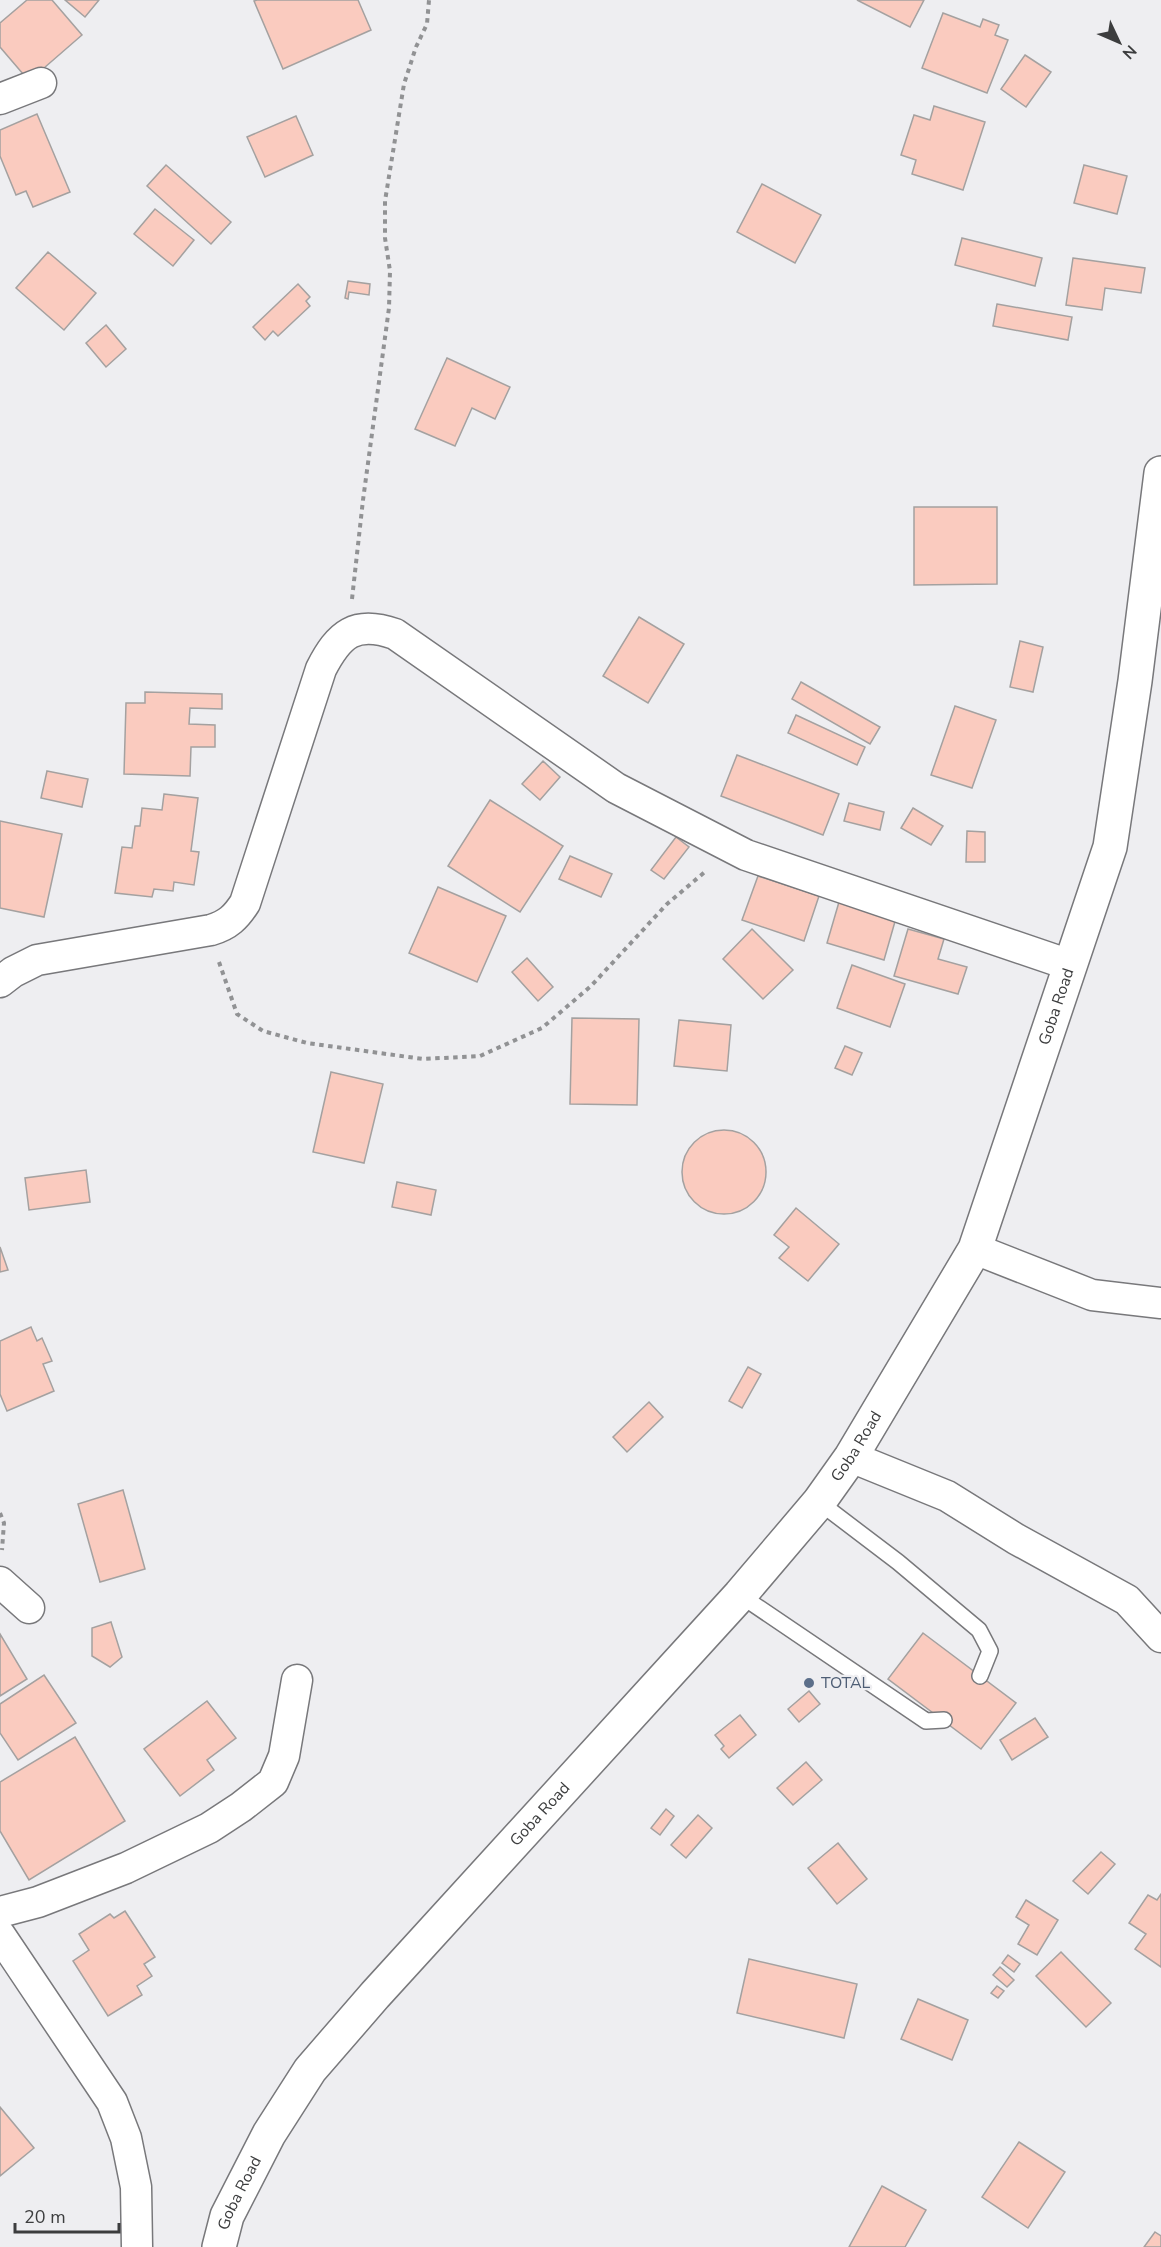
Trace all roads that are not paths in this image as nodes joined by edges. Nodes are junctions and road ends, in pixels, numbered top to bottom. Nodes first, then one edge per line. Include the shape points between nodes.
1 (40, 83) dead end
2 (0, 99) edge
3 (1161, 473) edge
4 (1070, 965) junction
5 (0, 982) edge
6 (975, 1249) junction
7 (1161, 1303) edge
8 (851, 1457) junction
9 (819, 1502) junction
10 (1, 1569) edge
11 (740, 1595) junction
12 (30, 1608) dead end
13 (1161, 1637) edge
14 (980, 1676) dead end
15 (297, 1680) dead end
16 (944, 1720) dead end
17 (1, 1932) edge
18 (137, 2247) edge
19 (219, 2247) edge

1 - 2 street
3 - 4 main road, Goba Road via 1110,847
4 - 5 street via 746,855 616,788 394,634 364,627 348,633 331,650 321,669 245,903 236,916 225,926 211,930 37,960
4 - 6 main road, Goba Road
6 - 7 street via 1092,1295
6 - 8 main road, Goba Road
8 - 9 main road, Goba Road
8 - 13 street via 947,1496 1127,1600
9 - 11 main road, Goba Road
9 - 14 lane via 979,1630 990,1651
10 - 12 street
11 - 16 lane via 926,1721
11 - 19 main road, Goba Road via 310,2070 269,2134 227,2216
15 - 17 street via 284,1756 273,1782 208,1828 126,1868 38,1902
17 - 18 street via 112,2102 126,2138 136,2187

